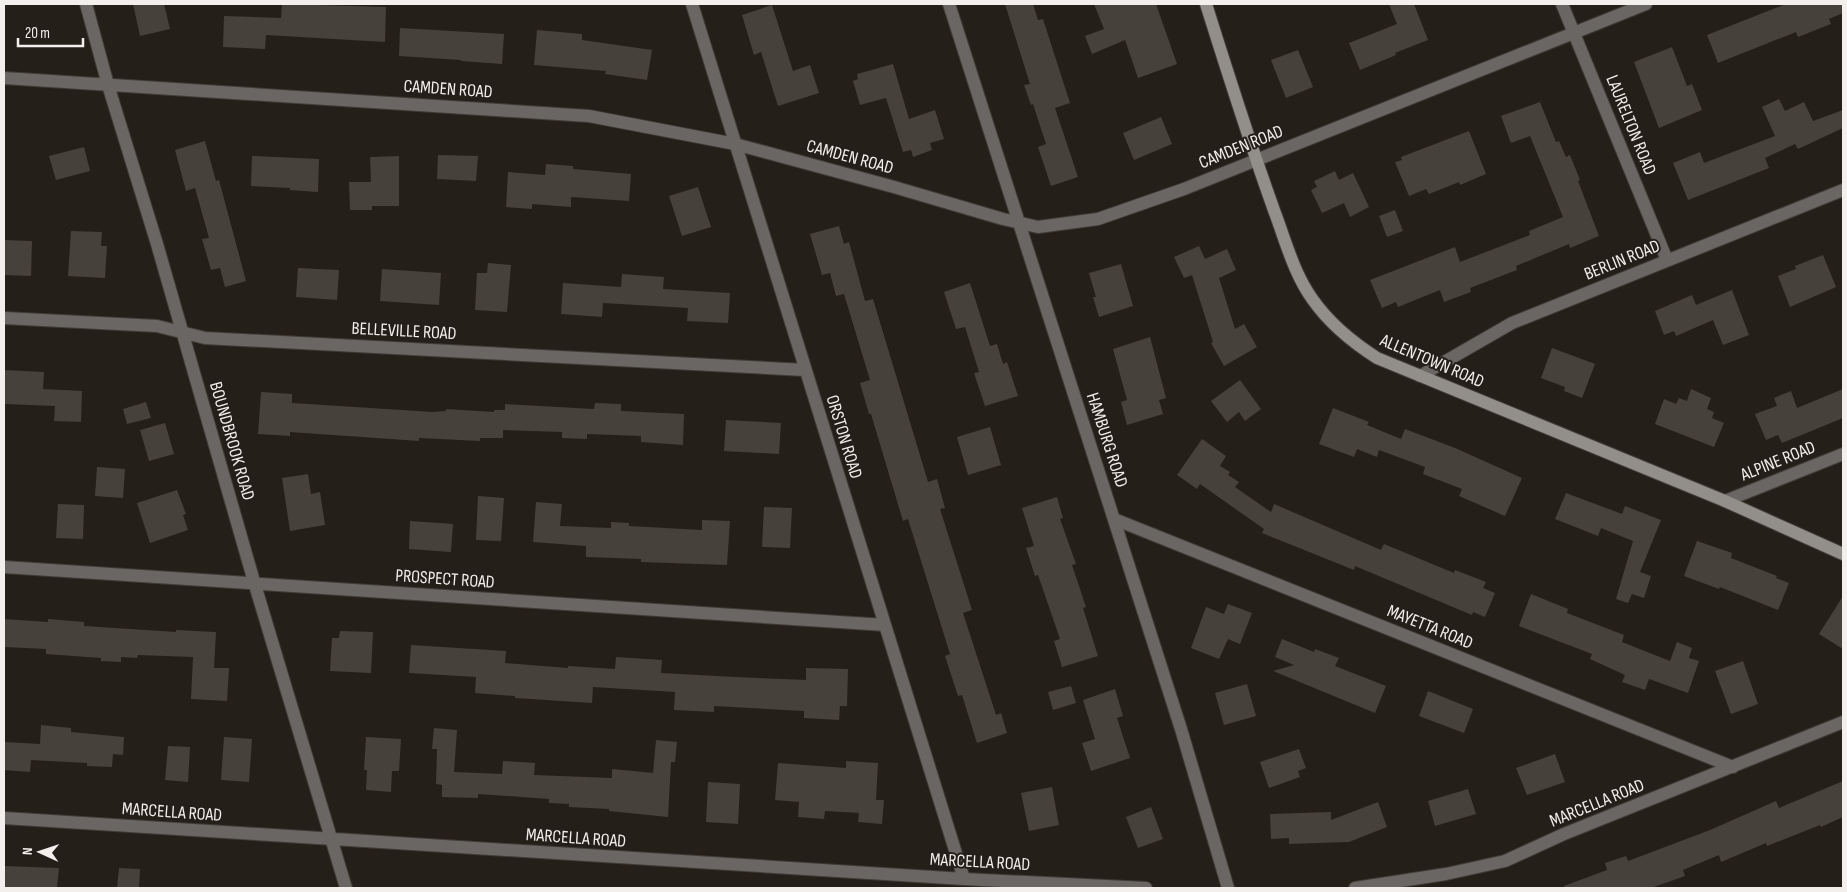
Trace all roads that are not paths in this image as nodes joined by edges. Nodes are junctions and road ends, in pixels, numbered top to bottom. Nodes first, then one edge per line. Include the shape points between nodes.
1 (86, 4) edge
2 (692, 4) edge
3 (949, 4) edge
4 (1206, 4) edge
5 (1562, 4) edge
6 (1646, 4) edge
7 (1574, 33) junction
8 (4, 78) edge
9 (108, 84) junction
10 (736, 144) junction
11 (1256, 160) junction
12 (1843, 190) edge
13 (1020, 223) junction
14 (1667, 260) junction
15 (4, 318) edge
16 (182, 333) junction
17 (804, 370) junction
18 (1420, 376) junction
19 (1843, 454) edge
20 (1725, 501) junction
21 (1114, 519) junction
22 (1843, 554) edge
23 (4, 567) edge
24 (255, 585) junction
25 (885, 625) junction
26 (1843, 722) edge
27 (1733, 767) junction
28 (4, 818) edge
29 (332, 840) junction
30 (964, 879) junction
31 (346, 888) edge
32 (1146, 888) edge
33 (1228, 888) edge
34 (1355, 888) edge

1 - 9 street, BOUNDBROOK ROAD
2 - 10 street, ORSTON ROAD
3 - 13 street, HAMBURG ROAD
4 - 11 street, ALLENTOWN ROAD
5 - 7 street, LAURELTON ROAD
6 - 7 street, CAMDEN ROAD
7 - 11 street, CAMDEN ROAD
7 - 14 street, LAURELTON ROAD
8 - 9 street, CAMDEN ROAD
9 - 10 street, CAMDEN ROAD via 589,116
9 - 16 street, BOUNDBROOK ROAD
10 - 13 street, CAMDEN ROAD
10 - 17 street, ORSTON ROAD
11 - 13 street, CAMDEN ROAD via 1098,219 1038,227
11 - 18 street, ALLENTOWN ROAD via 1298,274 1312,299 1353,342 1377,358
12 - 14 street, BERLIN ROAD
13 - 21 street, HAMBURG ROAD
14 - 18 street, BERLIN ROAD via 1512,323
15 - 16 street, BELLEVILLE ROAD via 157,326
16 - 17 street, BELLEVILLE ROAD via 205,338
16 - 24 street, BOUNDBROOK ROAD
17 - 25 street, ORSTON ROAD
18 - 20 street, ALLENTOWN ROAD
19 - 20 street, ALPINE ROAD
20 - 22 street, ALLENTOWN ROAD
21 - 27 street, MAYETTA ROAD
21 - 33 street, HAMBURG ROAD
23 - 24 street, PROSPECT ROAD
24 - 25 street, PROSPECT ROAD
24 - 29 street, BOUNDBROOK ROAD
25 - 30 street, ORSTON ROAD
26 - 27 street, MARCELLA ROAD
27 - 34 street, MARCELLA ROAD via 1505,861
28 - 29 street, MARCELLA ROAD
29 - 30 street, MARCELLA ROAD
29 - 31 street, BOUNDBROOK ROAD
30 - 32 street, MARCELLA ROAD

